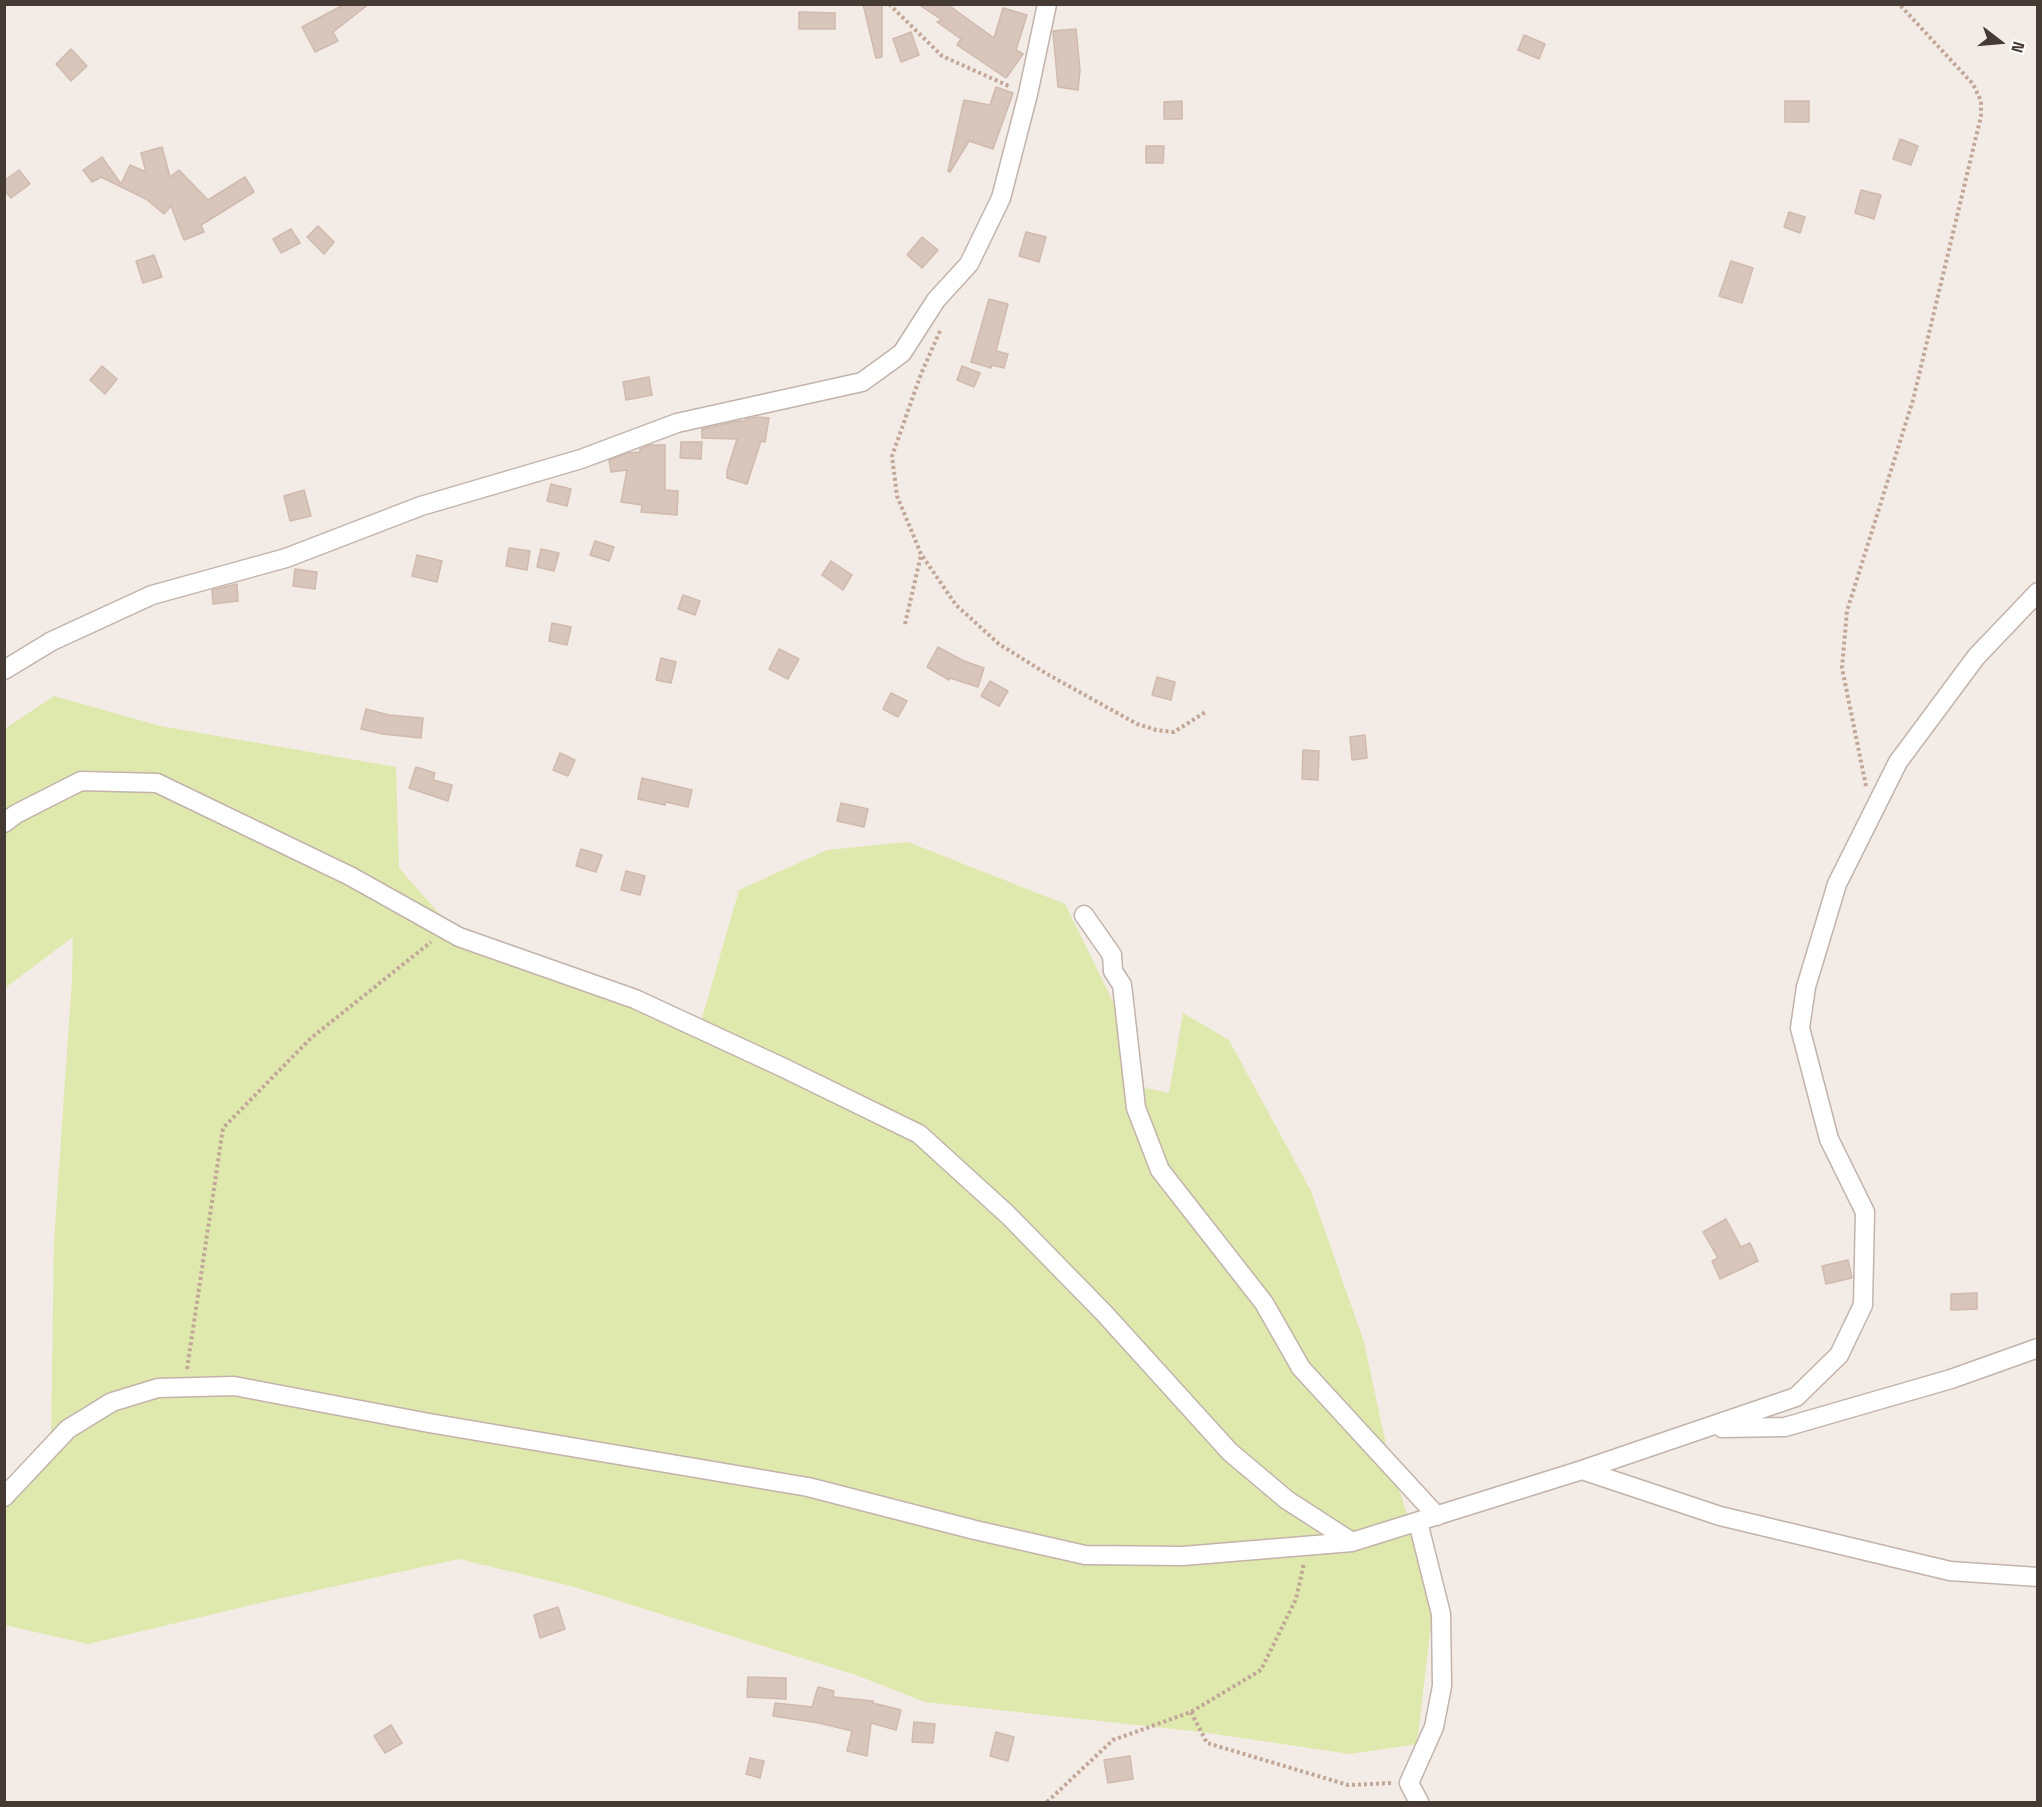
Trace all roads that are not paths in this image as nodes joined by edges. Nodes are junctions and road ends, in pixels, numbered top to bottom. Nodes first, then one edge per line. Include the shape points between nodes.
1 (1047, 4) edge
2 (2037, 592) edge
3 (4, 670) edge
4 (4, 823) edge
5 (1084, 915) dead end
6 (2037, 1348) edge
7 (1705, 1428) junction
8 (1582, 1470) junction
9 (4, 1497) edge
10 (1437, 1516) junction
11 (1418, 1522) junction
12 (1352, 1542) junction
13 (2037, 1577) edge
14 (1419, 1803) edge

1 - 3 street via 1001,198 969,264 936,300 902,353 862,382 677,423 581,459 421,506 285,558 152,595 52,641
2 - 7 street via 1969,666 1898,762 1837,884 1806,987 1800,1028 1829,1139 1864,1212 1863,1305 1839,1355 1796,1397
4 - 12 street via 81,781 157,783 350,876 459,937 635,999 919,1134 1008,1215 1104,1313 1230,1452 1287,1500
5 - 10 street via 1112,955 1113,971 1122,985 1136,1108 1160,1170 1264,1303 1302,1368
6 - 7 street via 1951,1379 1785,1427
7 - 8 street
8 - 10 street
8 - 13 street via 1720,1516 1950,1571
9 - 12 street via 68,1429 112,1402 158,1388 234,1386 808,1487 1085,1555 1183,1556
10 - 11 street
11 - 12 street
11 - 14 street via 1441,1614 1442,1686 1434,1727 1409,1783

